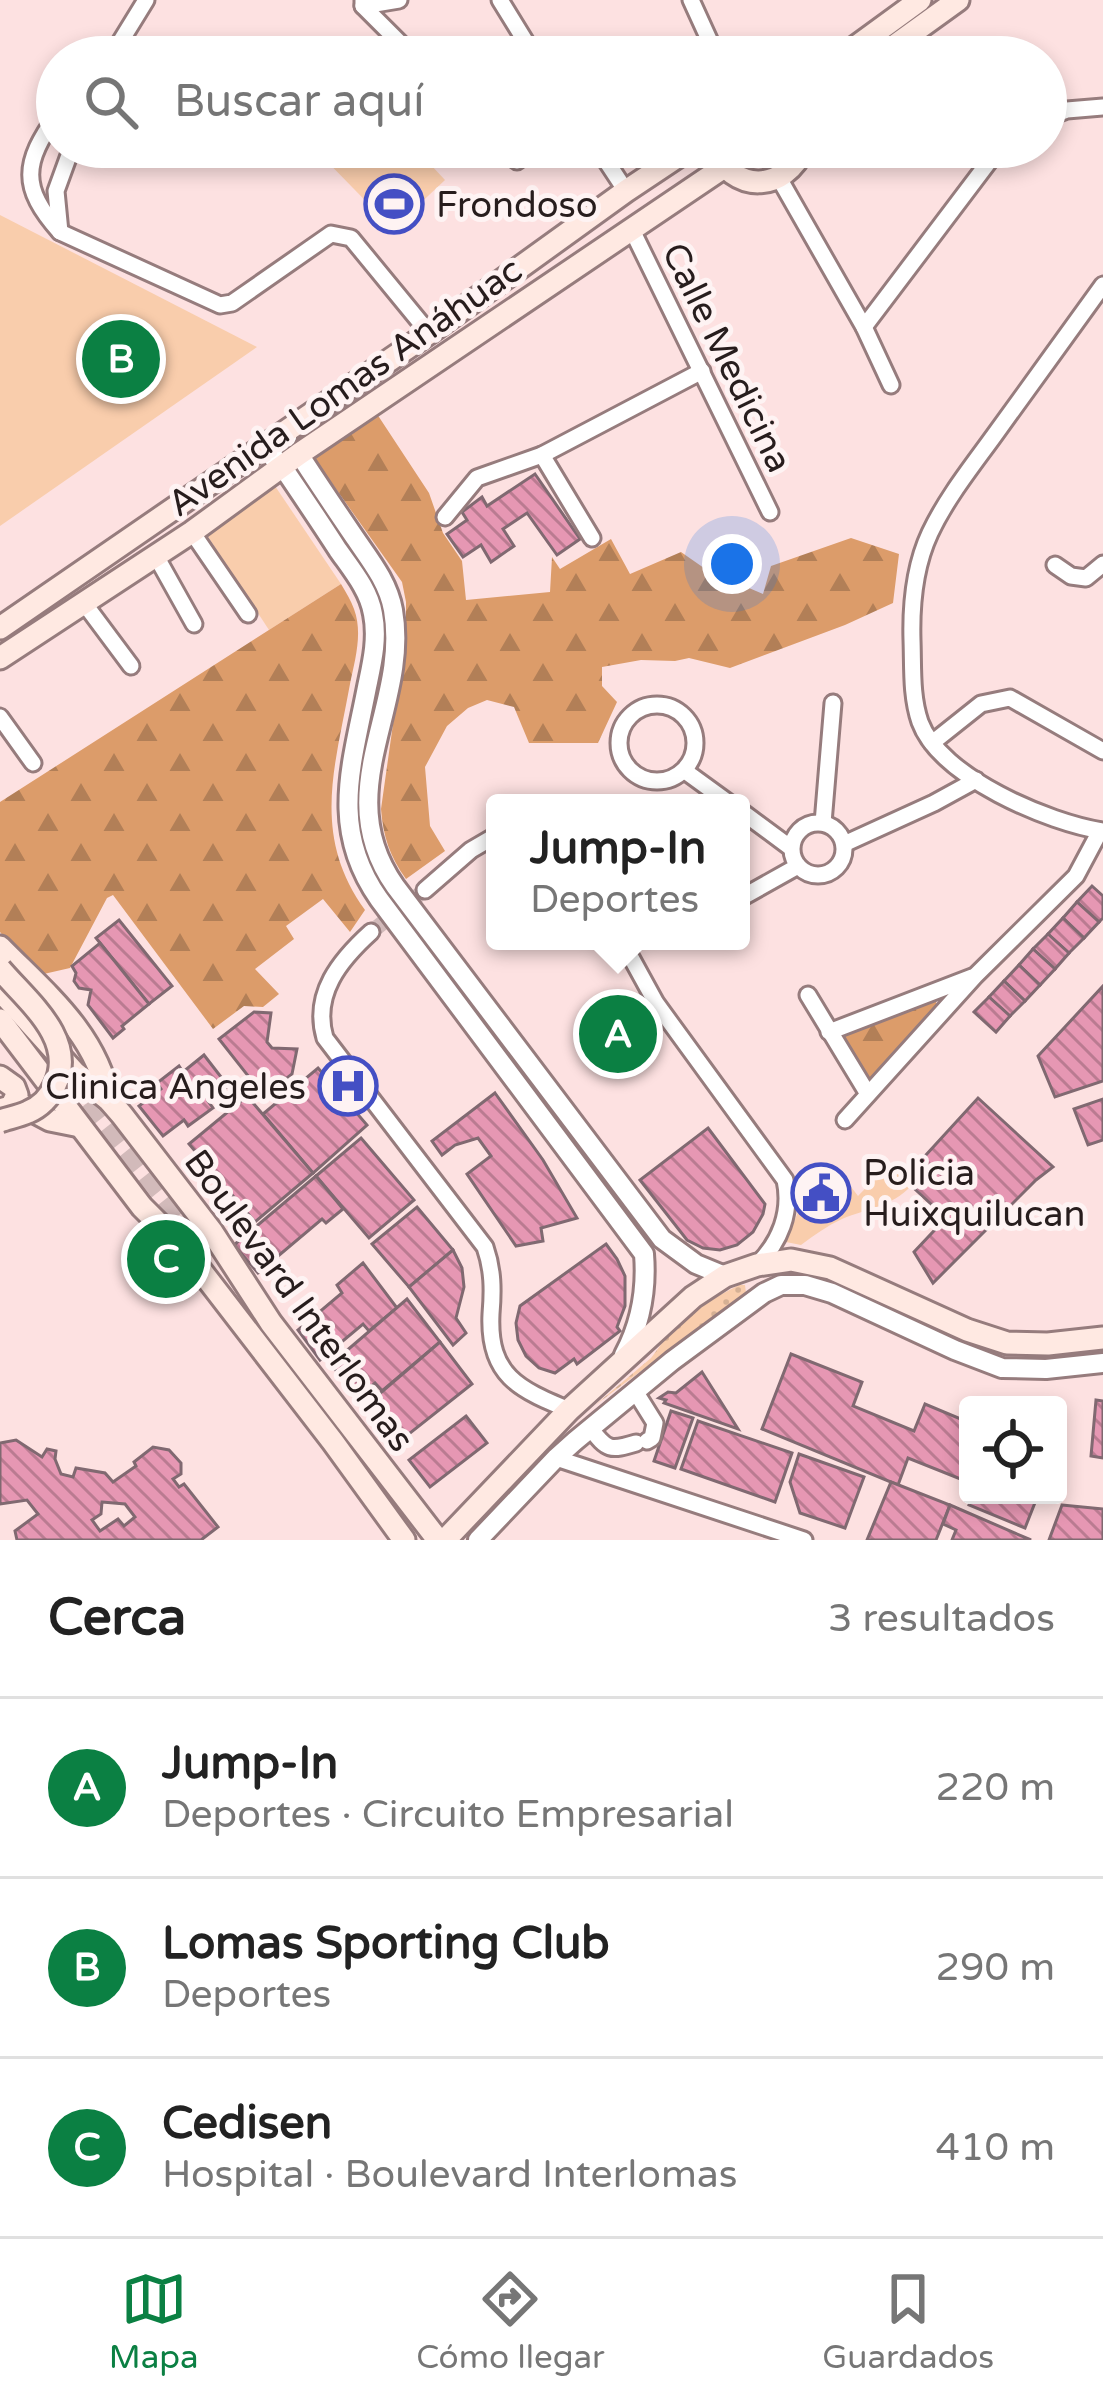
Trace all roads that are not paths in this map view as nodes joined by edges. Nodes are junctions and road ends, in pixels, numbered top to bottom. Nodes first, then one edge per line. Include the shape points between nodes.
1 (146, 0) edge
2 (400, 0) edge
3 (500, 0) edge
4 (691, 0) edge
5 (920, 0) edge
6 (958, 0) edge
7 (363, 3) edge
8 (124, 36) edge
9 (394, 36) edge
10 (523, 36) edge
11 (707, 36) edge
12 (871, 36) edge
13 (908, 36) edge
14 (1103, 106) edge
15 (1067, 110) edge
16 (36, 150) edge
17 (64, 168) edge
18 (610, 168) edge
19 (660, 168) edge
20 (705, 168) edge
21 (733, 168) edge
22 (792, 168) edge
23 (984, 168) edge
24 (779, 178) junction
25 (31, 189) junction
26 (56, 190) junction
27 (626, 191) junction
28 (631, 228) junction
29 (60, 232) junction
30 (1103, 285) edge
31 (864, 327) junction
32 (429, 333) junction
33 (703, 371) junction
34 (891, 385) dead end
35 (305, 418) junction
36 (542, 455) junction
37 (290, 460) junction
38 (770, 512) dead end
39 (445, 517) dead end
40 (191, 532) junction
41 (592, 538) dead end
42 (156, 556) junction
43 (1103, 564) edge
44 (1055, 565) dead end
45 (84, 602) junction
46 (248, 614) dead end
47 (194, 624) dead end
48 (0, 628) edge
49 (0, 658) edge
50 (131, 666) dead end
51 (832, 703) dead end
52 (0, 718) edge
53 (932, 743) junction
54 (1103, 751) edge
55 (33, 764) dead end
56 (685, 771) junction
57 (976, 780) junction
58 (717, 794) edge
59 (750, 818) edge
60 (823, 823) junction
61 (1102, 831) edge
62 (486, 841) edge
63 (844, 844) junction
64 (791, 848) junction
65 (798, 866) junction
66 (424, 890) tunnel mouth
67 (750, 893) edge
68 (371, 932) tunnel mouth
69 (0, 947) edge
70 (627, 950) edge
71 (0, 969) edge
72 (975, 976) junction
73 (0, 990) edge
74 (808, 995) dead end
75 (0, 1020) edge
76 (829, 1032) junction
77 (0, 1077) edge
78 (868, 1094) junction
79 (110, 1100) junction
80 (8, 1106) edge
81 (845, 1120) dead end
82 (0, 1121) edge
83 (80, 1126) junction
84 (142, 1207) junction
85 (193, 1246) junction
86 (757, 1264) junction
87 (725, 1276) junction
88 (271, 1323) junction
89 (1103, 1338) edge
90 (1103, 1363) edge
91 (618, 1365) junction
92 (635, 1391) junction
93 (569, 1410) junction
94 (590, 1429) junction
95 (556, 1458) junction
96 (391, 1540) edge
97 (404, 1540) edge
98 (442, 1540) edge
99 (478, 1540) edge
100 (804, 1540) edge

1 - 8 street
2 - 7 street
3 - 10 street
4 - 11 street
5 - 12 main road
6 - 13 main road
7 - 9 street
14 - 15 street
16 - 25 street
17 - 26 street
18 - 27 street
19 - 27 main road, Avenida Lomas Anáhuac
20 - 28 main road, Avenida Lomas Anáhuac
21 - 24 main road via 749,181
22 - 24 main road
23 - 31 street
24 - 31 street
25 - 26 street
25 - 29 street
26 - 29 street
27 - 32 main road, Avenida Lomas Anáhuac
28 - 33 street, Calle Medicina
28 - 37 main road, Avenida Lomas Anáhuac
29 - 32 street via 220,305 342,235
30 - 53 street via 930,533 912,632 913,685
31 - 34 street
32 - 35 main road, Avenida Lomas Anáhuac
33 - 36 street
33 - 38 street, Calle Medicina
35 - 37 street via 272,450 274,459
35 - 48 main road, Avenida Lomas Anáhuac
36 - 39 street via 477,478
36 - 41 street
37 - 40 main road, Avenida Lomas Anáhuac
37 - 87 street via 381,578 393,610 393,658 368,797 378,860 662,1239
37 - 91 street via 374,614 347,796 353,852 379,899 644,1254 641,1314
40 - 42 main road, Avenida Lomas Anáhuac
40 - 46 street
42 - 45 main road, Avenida Lomas Anáhuac
42 - 47 street
43 - 44 street via 1086,578
45 - 49 main road, Avenida Lomas Anáhuac
45 - 50 street
51 - 60 street
52 - 55 street
53 - 54 street via 981,704 1010,698
53 - 57 street
56 - 56 street via 695,753 686,716 668,705 630,715 620,733 629,770 647,781
56 - 58 street
57 - 61 street via 1071,825
57 - 63 street
59 - 64 street
60 - 63 street
60 - 64 street via 796,833
61 - 72 street via 1076,876
62 - 66 street
63 - 65 street via 843,858 823,875
64 - 65 street
65 - 67 street
68 - 93 street via 336,967 321,1021 325,1039 485,1247 491,1346 499,1362 530,1394
69 - 79 main road, Boulevard Interlomas via 93,1049
70 - 86 street via 656,1003 785,1180 785,1219
71 - 82 main road, bridge via 54,1034 61,1063 45,1101
72 - 76 street
72 - 78 street
73 - 79 main road, Boulevard Interlomas
74 - 76 street
75 - 83 main road, Boulevard Interlomas
76 - 78 street
77 - 80 main road via 17,1095
78 - 81 street
79 - 88 main road, Boulevard Interlomas
80 - 83 main road
83 - 84 main road, Boulevard Interlomas
84 - 85 main road, Boulevard Interlomas
84 - 96 main road, Boulevard Interlomas
85 - 88 main road
85 - 97 main road, Boulevard Interlomas
86 - 87 main road
86 - 89 main road via 830,1268 1007,1343
87 - 91 main road
88 - 98 main road, Boulevard Interlomas
90 - 92 street via 1002,1368 832,1293 790,1284 764,1293
91 - 93 main road
92 - 94 street
92 - 94 street via 655,1423 652,1438 617,1449
93 - 98 main road
94 - 95 street
95 - 99 street
95 - 100 street

